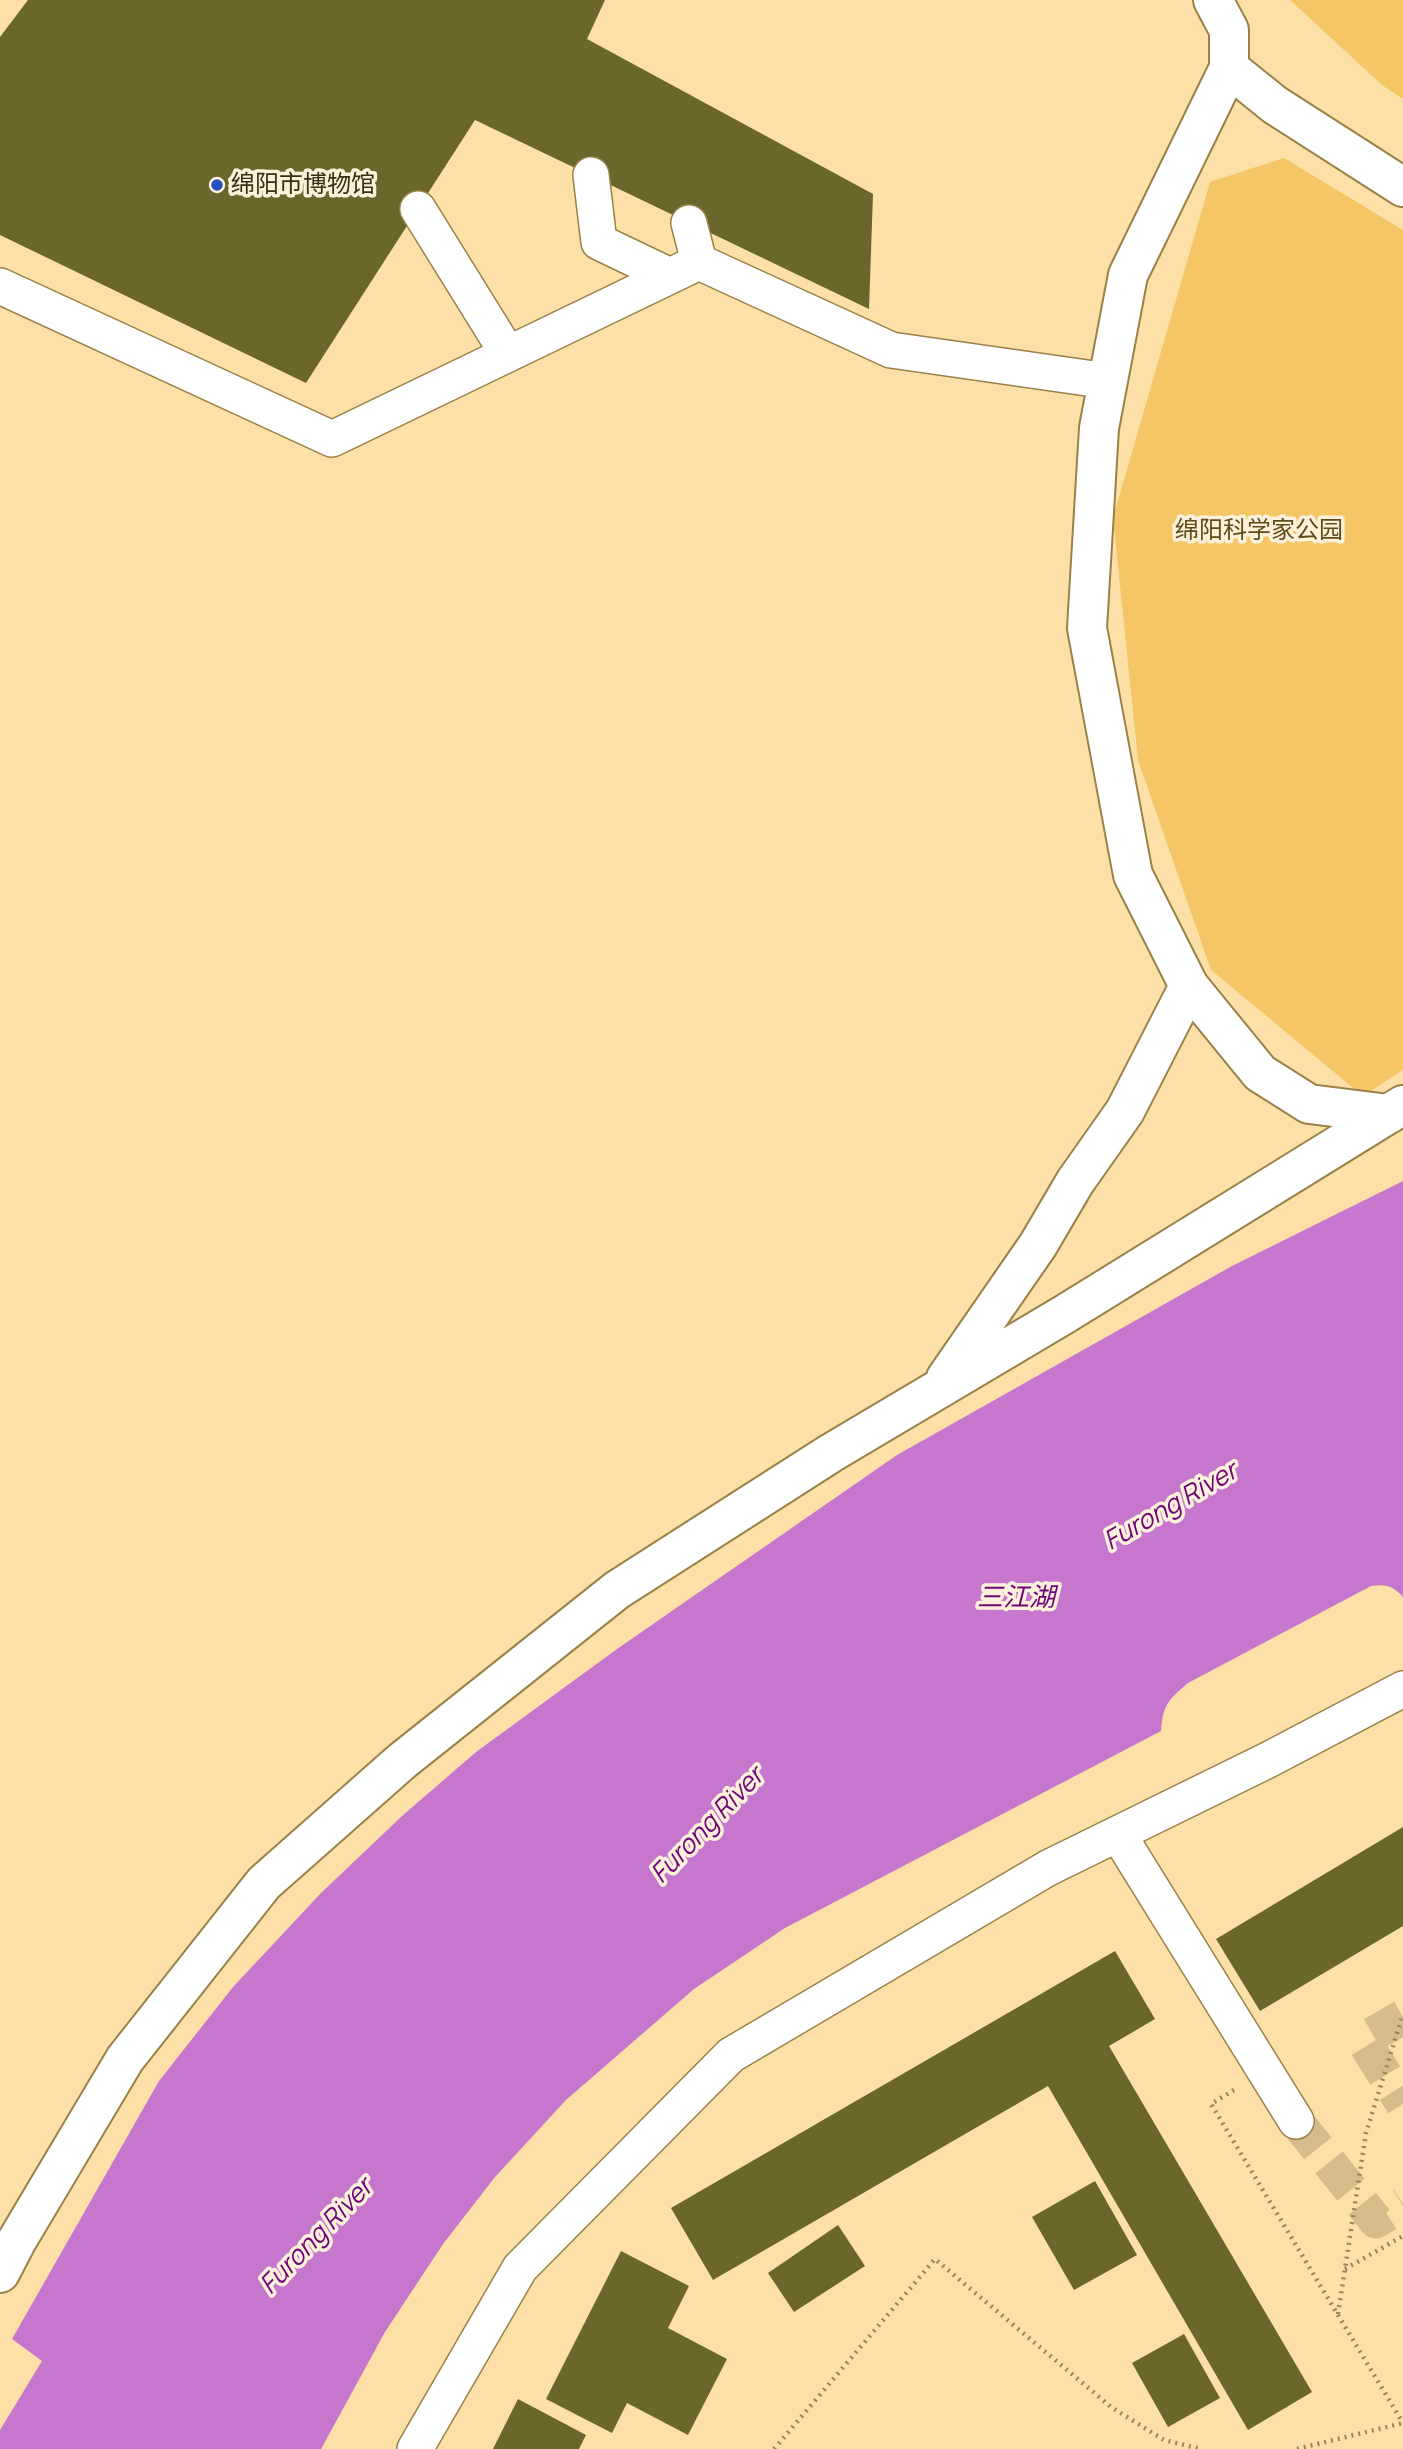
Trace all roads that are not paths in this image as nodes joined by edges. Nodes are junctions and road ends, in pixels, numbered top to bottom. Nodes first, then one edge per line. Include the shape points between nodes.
1 (1213, 0) edge
2 (1229, 68) junction
3 (1275, 105) junction
4 (1191, 145) junction
5 (591, 175) dead end
6 (1403, 187) edge
7 (418, 209) dead end
8 (689, 223) dead end
9 (685, 269) junction
10 (0, 286) edge
11 (508, 354) junction
12 (1108, 381) junction
13 (1189, 986) junction
14 (1396, 1110) edge
15 (939, 1390) junction
16 (1403, 1689) edge
17 (1118, 1834) junction
18 (1296, 2121) tunnel mouth
19 (0, 2273) edge
20 (415, 2449) edge

1 - 2 street via 1228,30
2 - 3 street
2 - 4 street
3 - 4 street via 1250,109 1223,121
3 - 6 street
4 - 12 street via 1128,275
5 - 9 street via 599,242
7 - 11 street
8 - 9 street
9 - 11 street
9 - 12 street via 891,350
10 - 11 street via 332,439
12 - 13 street via 1099,428 1087,628 1133,875
13 - 14 street via 1260,1073 1309,1104
13 - 15 street via 1125,1111
14 - 15 street
15 - 19 street via 617,1590 402,1761 264,1883 125,2059
16 - 17 street
17 - 18 street
17 - 20 street via 1048,1868 731,2054 520,2268

